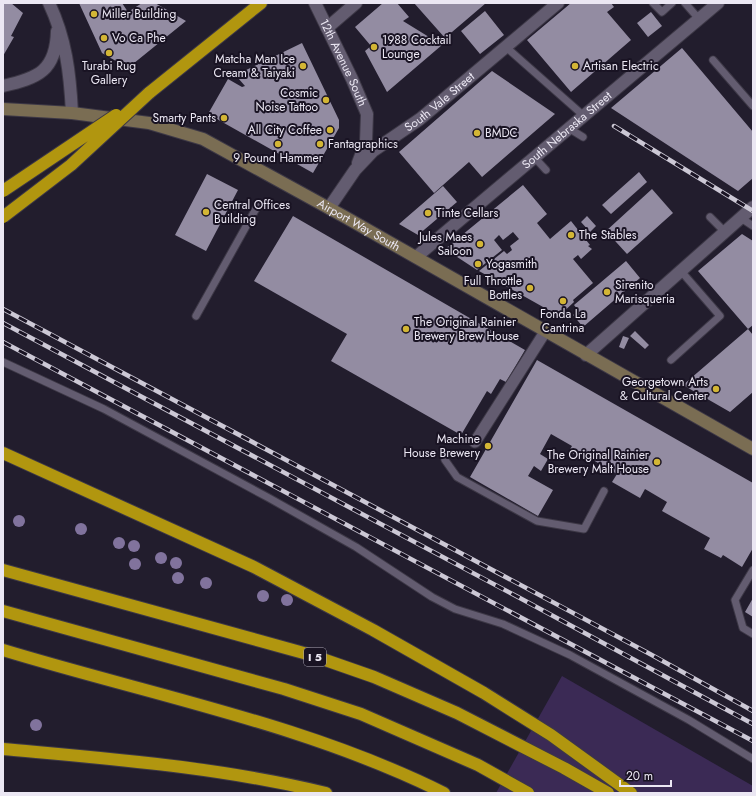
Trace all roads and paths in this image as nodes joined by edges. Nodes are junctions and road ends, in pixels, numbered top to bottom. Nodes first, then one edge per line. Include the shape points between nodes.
1 (261, 3) edge
2 (315, 3) edge
3 (356, 3) edge
4 (558, 3) edge
5 (653, 3) edge
6 (672, 3) edge
7 (685, 3) edge
8 (718, 3) edge
9 (49, 4) edge
10 (58, 20) junction
11 (699, 20) junction
12 (327, 28) junction
13 (506, 47) junction
14 (713, 60) dead end
15 (3, 86) edge
16 (149, 93) junction
17 (753, 106) edge
18 (3, 109) edge
19 (72, 112) junction
20 (584, 116) junction
21 (570, 129) junction
22 (583, 137) dead end
23 (535, 158) junction
24 (355, 170) junction
25 (546, 170) dead end
26 (3, 191) edge
27 (258, 205) dead end
28 (753, 207) edge
29 (329, 208) junction
30 (3, 217) edge
31 (710, 217) dead end
32 (741, 218) junction
33 (753, 226) edge
34 (725, 232) junction
35 (416, 257) junction
36 (680, 270) junction
37 (196, 316) dead end
38 (545, 332) junction
39 (586, 355) junction
40 (671, 360) dead end
41 (3, 362) edge
42 (475, 442) dead end
43 (752, 448) edge
44 (3, 453) edge
45 (445, 460) dead end
46 (604, 491) dead end
47 (3, 570) edge
48 (753, 570) edge
49 (3, 611) edge
50 (753, 634) edge
51 (3, 650) edge
52 (3, 654) edge
53 (32, 658) junction
54 (3, 749) edge
55 (753, 759) edge
56 (326, 793) edge
57 (444, 793) edge
58 (528, 793) edge
59 (608, 793) edge
60 (631, 793) edge

1 - 16 highway
2 - 12 street, 12th Avenue South
3 - 12 street
4 - 13 street, South Vale Street
5 - 6 lane via 662,12
7 - 11 lane
8 - 11 street, South Nebraska Street
9 - 10 street
10 - 15 street via 57,49 49,64 38,75
10 - 19 street via 67,52
11 - 20 street, South Nebraska Street
12 - 24 street, 12th Avenue South via 367,114 366,142
13 - 20 lane
13 - 24 street, South Vale Street via 420,119 373,151
14 - 17 lane
16 - 26 highway, bridge
16 - 30 highway, bridge via 71,164
18 - 19 main road, Airport Way South
19 - 29 main road, Airport Way South via 149,123 202,138
20 - 21 street, South Nebraska Street
21 - 22 lane
21 - 23 street, South Nebraska Street
23 - 25 lane
23 - 35 street, South Nebraska Street
24 - 29 street, South Vale Street
27 - 37 lane
28 - 32 street
29 - 35 main road, Airport Way South
31 - 34 lane
32 - 33 lane
32 - 34 street
34 - 36 street
35 - 38 main road, Airport Way South
36 - 39 street
36 - 40 lane via 720,316
38 - 39 main road, Airport Way South
38 - 42 street
39 - 43 main road, Airport Way South
41 - 55 lane via 104,409 262,495 356,547 432,597 450,606 503,624 570,655 689,720
44 - 60 highway via 254,567 373,630 484,693 551,735
45 - 46 lane via 458,477 537,521 584,529
47 - 59 highway, I 5 via 303,653 374,677 457,713
48 - 50 lane via 735,600 743,628
49 - 58 highway via 284,688 361,714 478,765
51 - 53 highway
52 - 53 highway
53 - 57 highway via 337,746 406,774
54 - 56 highway via 162,764 280,782

